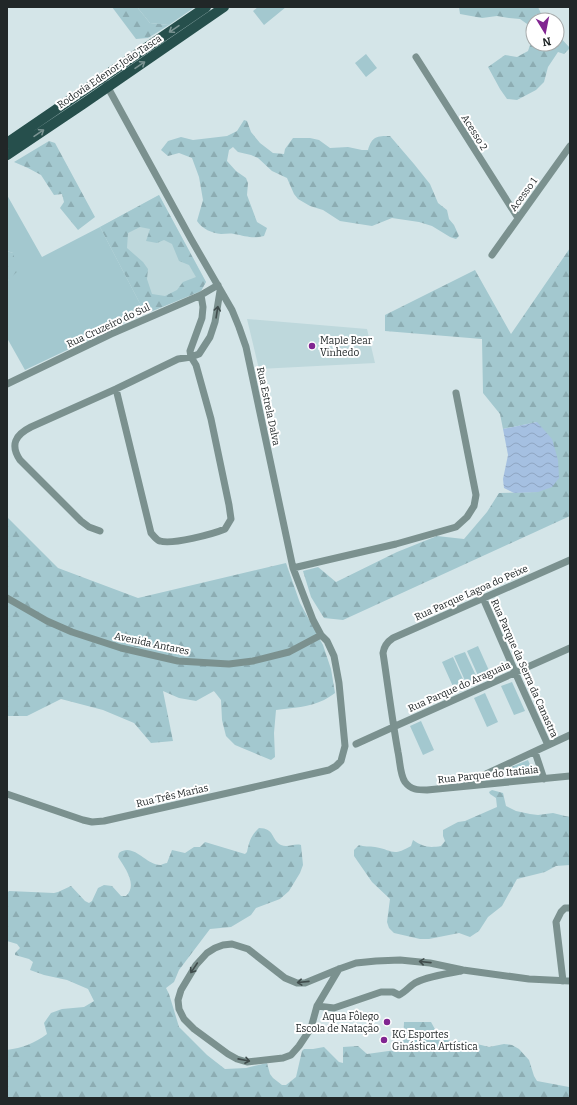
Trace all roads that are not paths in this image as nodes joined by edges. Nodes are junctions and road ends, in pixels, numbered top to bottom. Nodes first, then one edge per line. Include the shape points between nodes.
1 (206, 7) edge
2 (224, 7) edge
3 (416, 57) dead end
4 (105, 82) junction
5 (7, 143) edge
6 (570, 146) edge
7 (7, 155) edge
8 (518, 218) junction
9 (492, 255) dead end
10 (219, 288) junction
11 (201, 295) junction
12 (191, 357) junction
13 (7, 384) edge
14 (116, 389) junction
15 (456, 393) dead end
16 (100, 531) dead end
17 (570, 560) edge
18 (293, 568) junction
19 (7, 598) edge
20 (483, 598) junction
21 (321, 635) junction
22 (570, 648) edge
23 (515, 672) junction
24 (394, 726) junction
25 (570, 735) edge
26 (356, 744) dead end
27 (548, 745) junction
28 (535, 752) junction
29 (340, 761) joint
30 (570, 776) edge
31 (544, 779) junction
32 (464, 786) junction
33 (7, 794) edge
34 (570, 908) edge
35 (339, 969) junction
36 (463, 970) junction
37 (566, 981) edge
38 (316, 1006) junction

1 -> 4 main road, Rodovia Edenor João Tasca
4 -> 2 main road, Rodovia Edenor João Tasca
3 - 8 street, Acesso 2
4 - 5 main road, Rodovia Edenor João Tasca
7 -> 4 main road, Rodovia Edenor João Tasca
4 - 10 street, Rua Estrela Dalva
6 - 8 street, Acesso 1
8 - 9 street, Acesso 1
10 - 11 street, Rua Cruzeiro do Sul
12 -> 10 street via 199,354 210,337 215,322
10 - 18 street, Rua Estrela Dalva via 240,327 246,347
11 - 12 street via 202,318 190,351
11 - 13 street, Rua Cruzeiro do Sul via 111,334
12 - 14 street via 178,359
12 - 14 street via 196,365 211,418 230,505 231,519 225,529 175,542 159,541 151,533
14 - 16 street via 23,430 18,435 15,446 15,453 20,460 80,521
15 - 18 street via 476,495 474,506 467,517 456,527
17 - 20 street, Rua Parque Lagoa do Peixe
18 - 21 street, Rua Estrela Dalva via 308,610
19 - 21 street, Avenida Antares via 46,621 72,632 121,648 178,660 229,664 253,661 289,652
20 - 23 street, Rua Parque da Serra da Canastra
20 - 24 street, Rua Parque Lagoa do Peixe via 387,642 383,653
21 - 29 street, Rua Estrela Dalva via 334,656 339,683 345,746
22 - 23 street, Rua Parque do Araguaia
23 - 24 street, Rua Parque do Araguaia
23 - 27 street, Rua Parque da Serra da Canastra
24 - 26 street, Rua Parque do Araguaia
24 - 32 street, Rua Parque do Itatiaia via 404,781 409,787 416,790
25 - 27 street
27 - 28 street
28 - 31 street
28 - 32 street
29 - 33 street, Rua Três Marias via 329,770 104,821 83,820
30 - 31 street, Rua Parque do Itatiaia
31 - 32 street, Rua Parque do Itatiaia
34 - 37 street via 560,912 556,922
36 -> 35 street via 400,960 356,963
35 - 38 street
35 -> 38 street via 305,983 297,983 285,978 248,949 232,944 223,945 207,952 201,958 188,977 178,1000 184,1019 194,1029 228,1054 247,1062 275,1060 291,1055 311,1028
36 - 37 street
36 - 38 street via 419,981 399,995 393,992 380,992 334,1008

